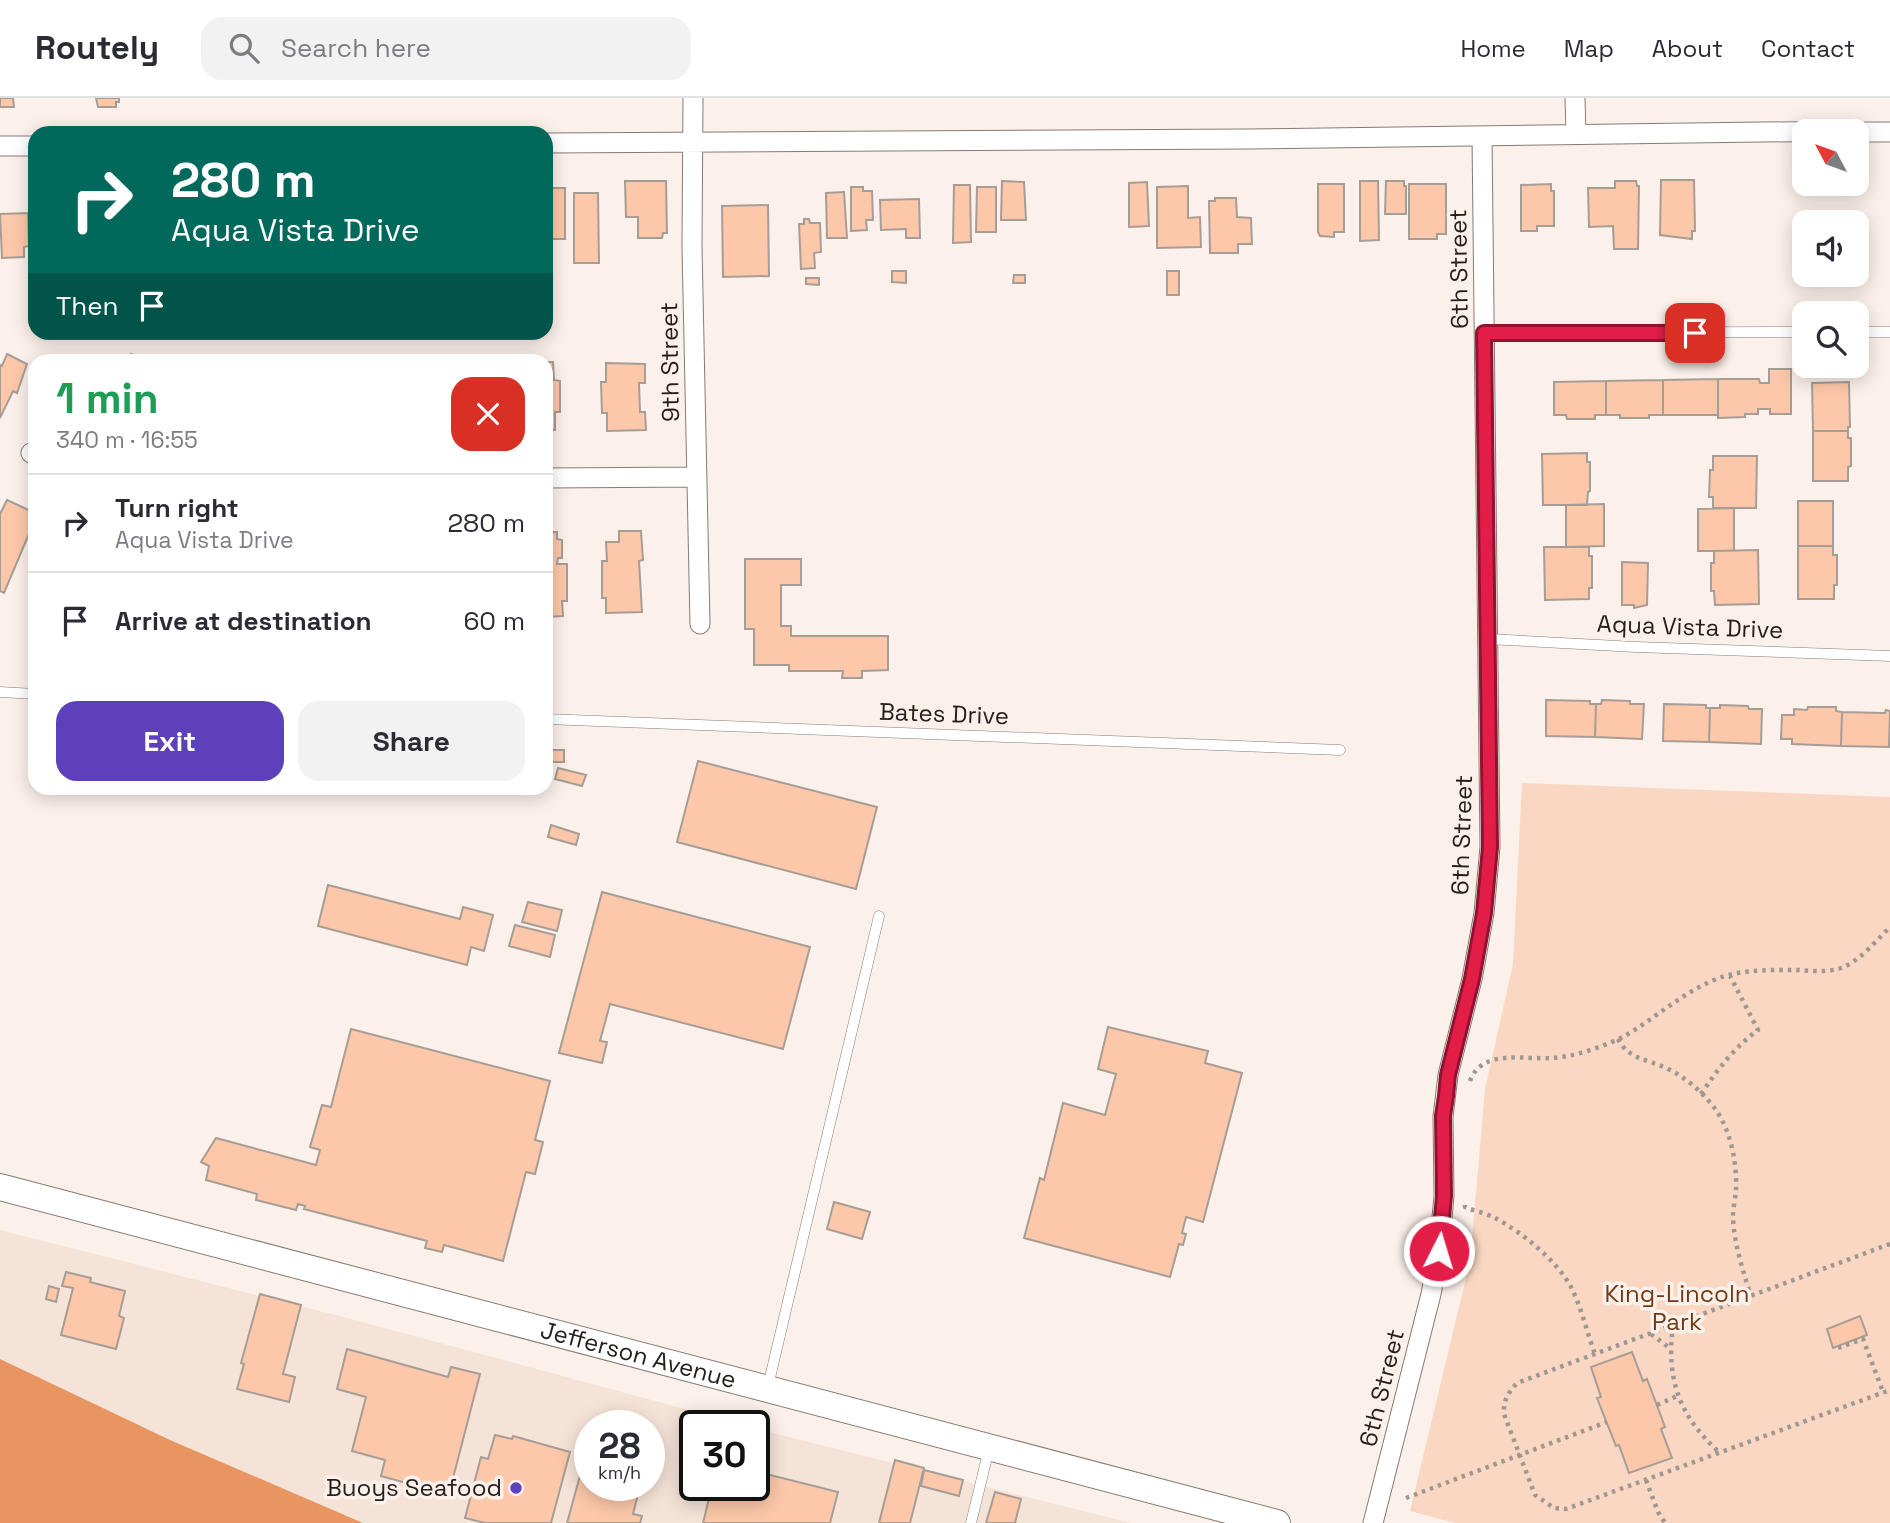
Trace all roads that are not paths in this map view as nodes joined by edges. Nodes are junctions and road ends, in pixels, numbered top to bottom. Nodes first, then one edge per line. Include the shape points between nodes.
1 (693, 98) edge
2 (1575, 98) edge
3 (1869, 131) edge
4 (1792, 132) edge
5 (1890, 132) edge
6 (1576, 134) junction
7 (1482, 136) junction
8 (553, 142) edge
9 (692, 142) junction
10 (0, 146) edge
11 (28, 146) edge
12 (1792, 332) edge
13 (1869, 332) edge
14 (1890, 332) edge
15 (1484, 333) junction
16 (697, 477) junction
17 (553, 478) edge
18 (700, 624) dead end
19 (1488, 639) junction
20 (1890, 656) edge
21 (0, 692) edge
22 (28, 694) edge
23 (553, 719) edge
24 (1340, 750) dead end
25 (879, 916) dead end
26 (0, 1187) edge
27 (767, 1390) junction
28 (989, 1448) junction
29 (971, 1523) edge
30 (1277, 1523) edge
31 (1373, 1523) edge

1 - 9 street, 9th Street
2 - 6 street
3 - 5 street
4 - 6 street
6 - 7 street
7 - 9 street
7 - 15 street, 6th Street
8 - 9 street
9 - 16 street, 9th Street
10 - 11 street
12 - 15 lane
13 - 14 lane
15 - 19 street, 6th Street
16 - 17 street
16 - 18 street, 9th Street
19 - 20 lane, Aqua Vista Drive
19 - 31 street, 6th Street via 1490,847 1484,913 1448,1075 1439,1251
21 - 22 lane
23 - 24 lane, Bates Drive
25 - 27 lane
26 - 27 street, Jefferson Avenue
27 - 28 street, Jefferson Avenue
28 - 29 lane
28 - 30 street, Jefferson Avenue

